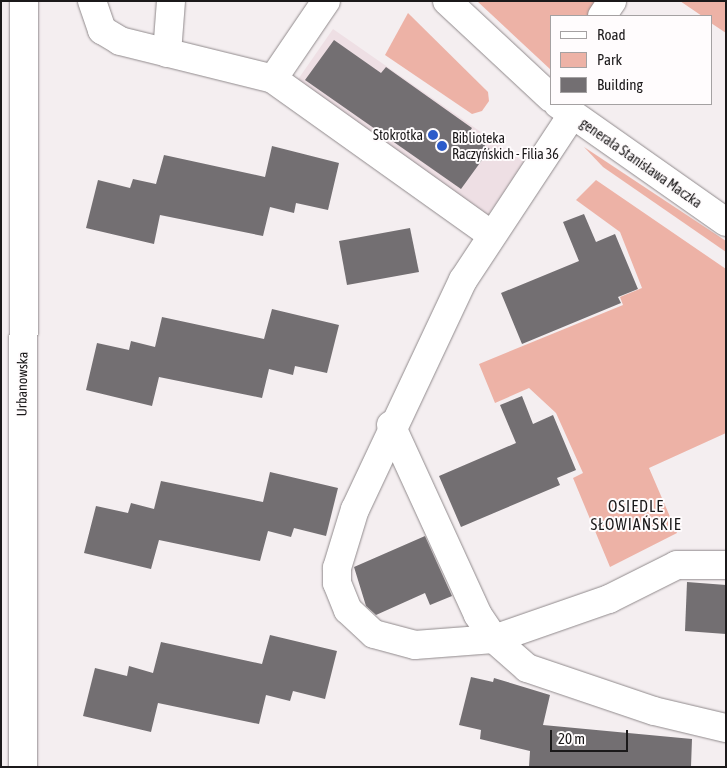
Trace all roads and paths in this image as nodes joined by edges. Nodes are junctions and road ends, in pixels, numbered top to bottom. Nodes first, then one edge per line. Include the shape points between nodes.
1 (24, 1) edge
2 (92, 1) edge
3 (170, 1) edge
4 (326, 1) edge
5 (447, 1) edge
6 (612, 1) edge
7 (603, 15) edge
8 (167, 53) junction
9 (273, 79) junction
10 (550, 95) edge
11 (554, 105) edge
12 (562, 105) edge
13 (726, 222) edge
14 (490, 234) junction
15 (391, 425) junction
16 (11, 497) edge
17 (726, 565) edge
18 (494, 639) junction
19 (726, 728) edge
20 (23, 767) edge

1 - 16 street, Urbanowska
2 - 8 street via 95,18 111,37
3 - 8 street
4 - 9 street
5 - 10 street, generała Stanisława Maczka
6 - 7 street
8 - 9 street
9 - 14 street
11 - 14 street
12 - 13 street, generała Stanisława Maczka
14 - 15 street
15 - 18 street via 478,615
15 - 18 street via 342,547 337,568 341,598 364,627 396,641 432,646
16 - 20 street, Urbanowska
17 - 18 street via 677,565 609,599
18 - 19 street via 527,668 654,710

